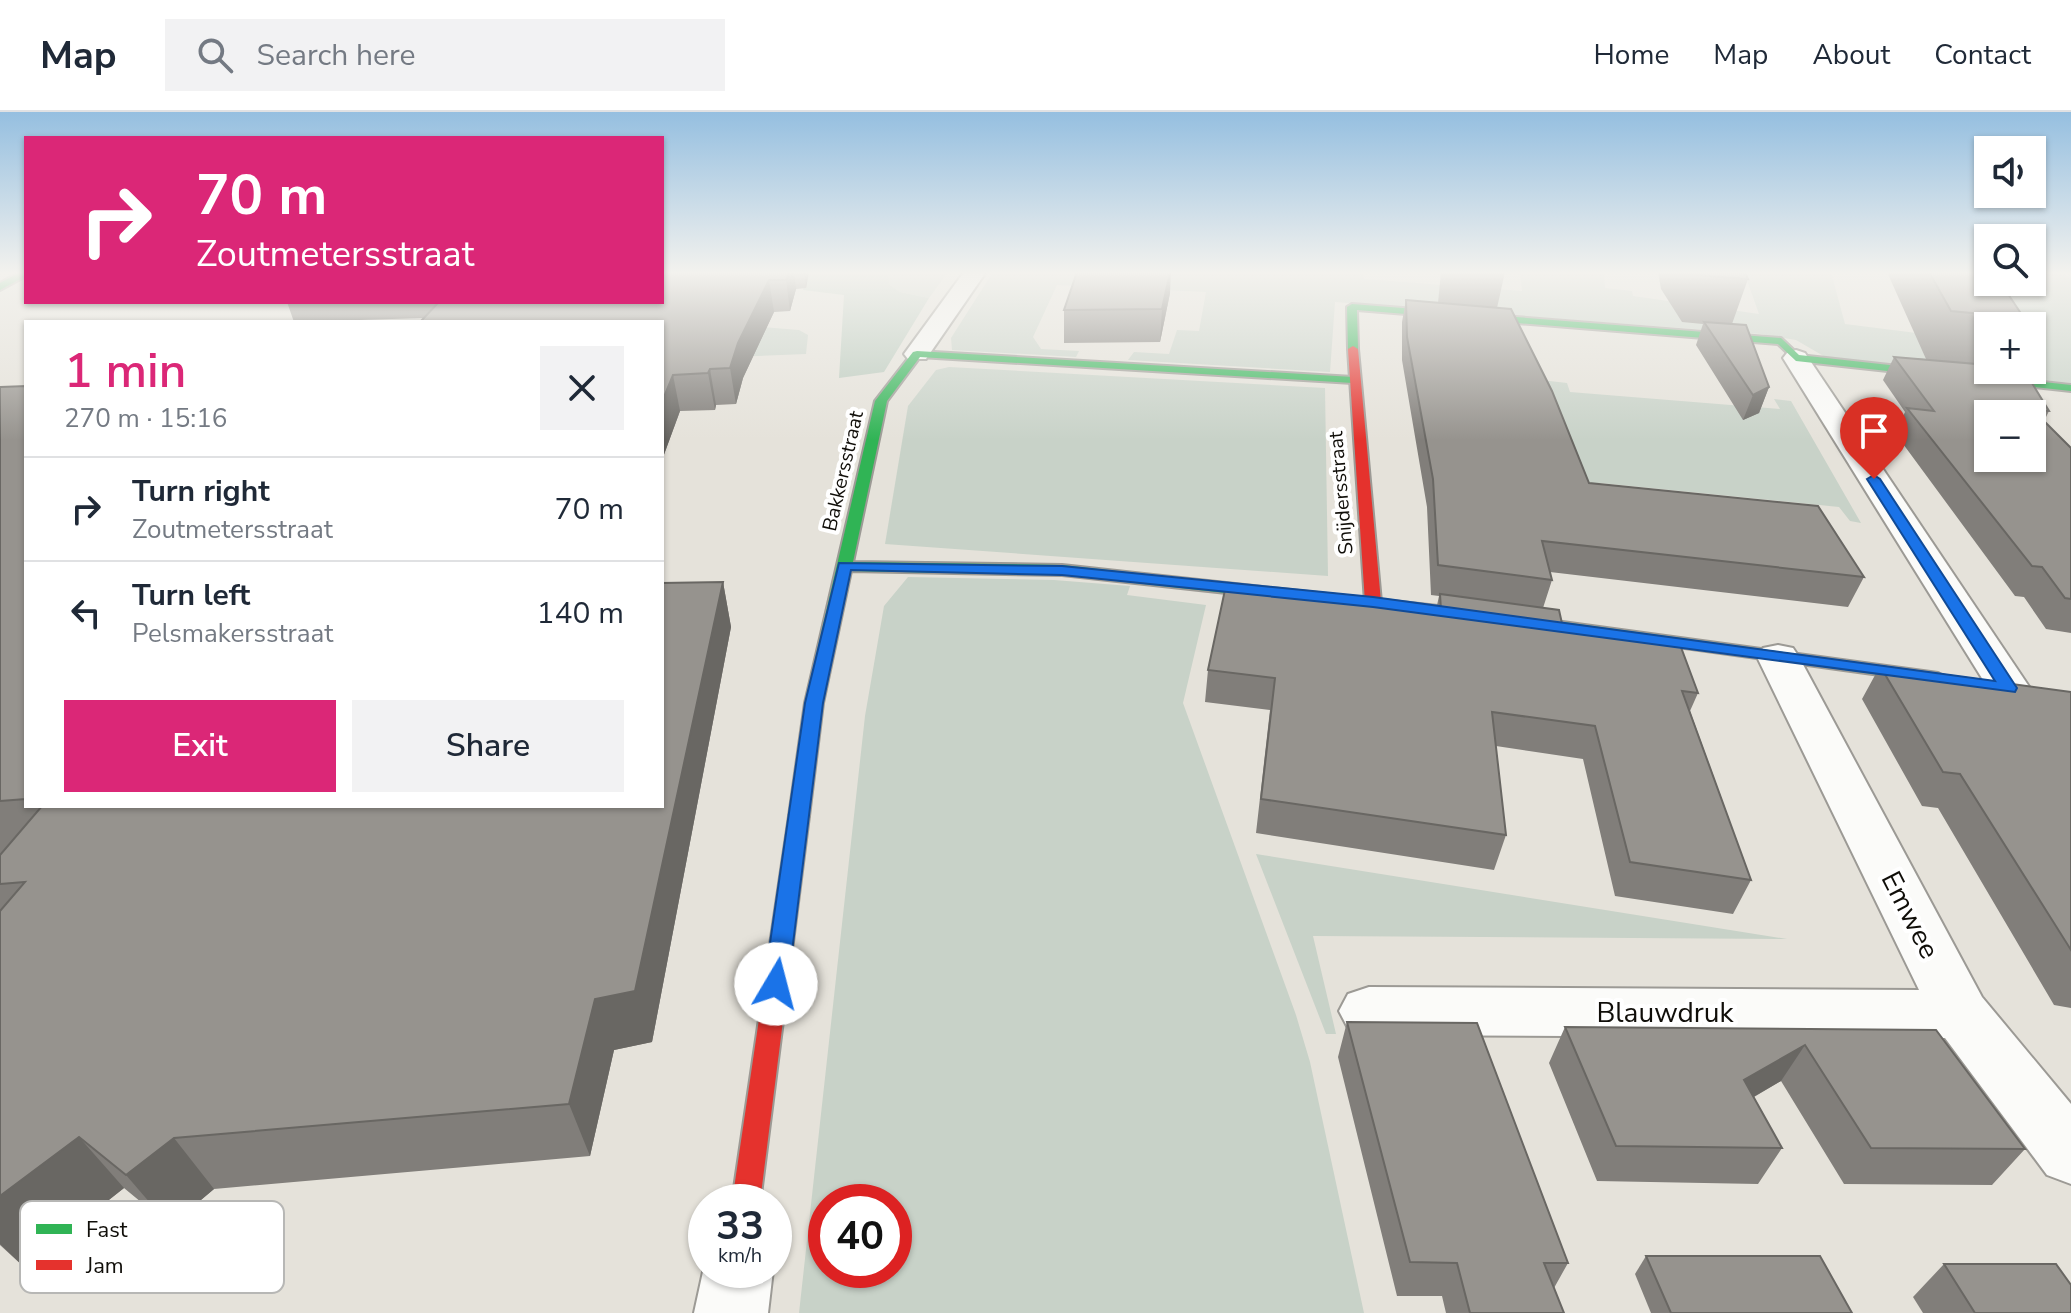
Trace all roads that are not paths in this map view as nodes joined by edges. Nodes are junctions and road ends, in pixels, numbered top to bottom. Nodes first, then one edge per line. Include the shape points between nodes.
1 (935, 328) edge
2 (1352, 328) edge
3 (1618, 328) edge
4 (917, 354) junction
5 (1796, 358) junction
6 (1353, 380) junction
7 (2071, 388) edge
8 (845, 566) junction
9 (1373, 602) junction
10 (1449, 612) edge
11 (1480, 616) edge
12 (1778, 657) junction
13 (1993, 686) joint
14 (1369, 1011) dead end
15 (1961, 1014) junction
16 (2071, 1154) edge
17 (748, 1184) edge
18 (734, 1288) edge
19 (731, 1313) edge

1 - 4 street
2 - 6 street, Snijdersstraat
3 - 5 street, Snijdersstraat via 1781,341
4 - 6 street
4 - 8 street, Bakkersstraat via 881,401
5 - 7 street
5 - 13 street
6 - 9 street, Snijdersstraat
8 - 9 street via 1062,570
8 - 17 street, Bakkersstraat via 814,703
9 - 10 street
11 - 12 street
12 - 13 street
12 - 15 street, Emwee
14 - 15 street, Blauwdruk
15 - 16 street, Emwee
18 - 19 street

